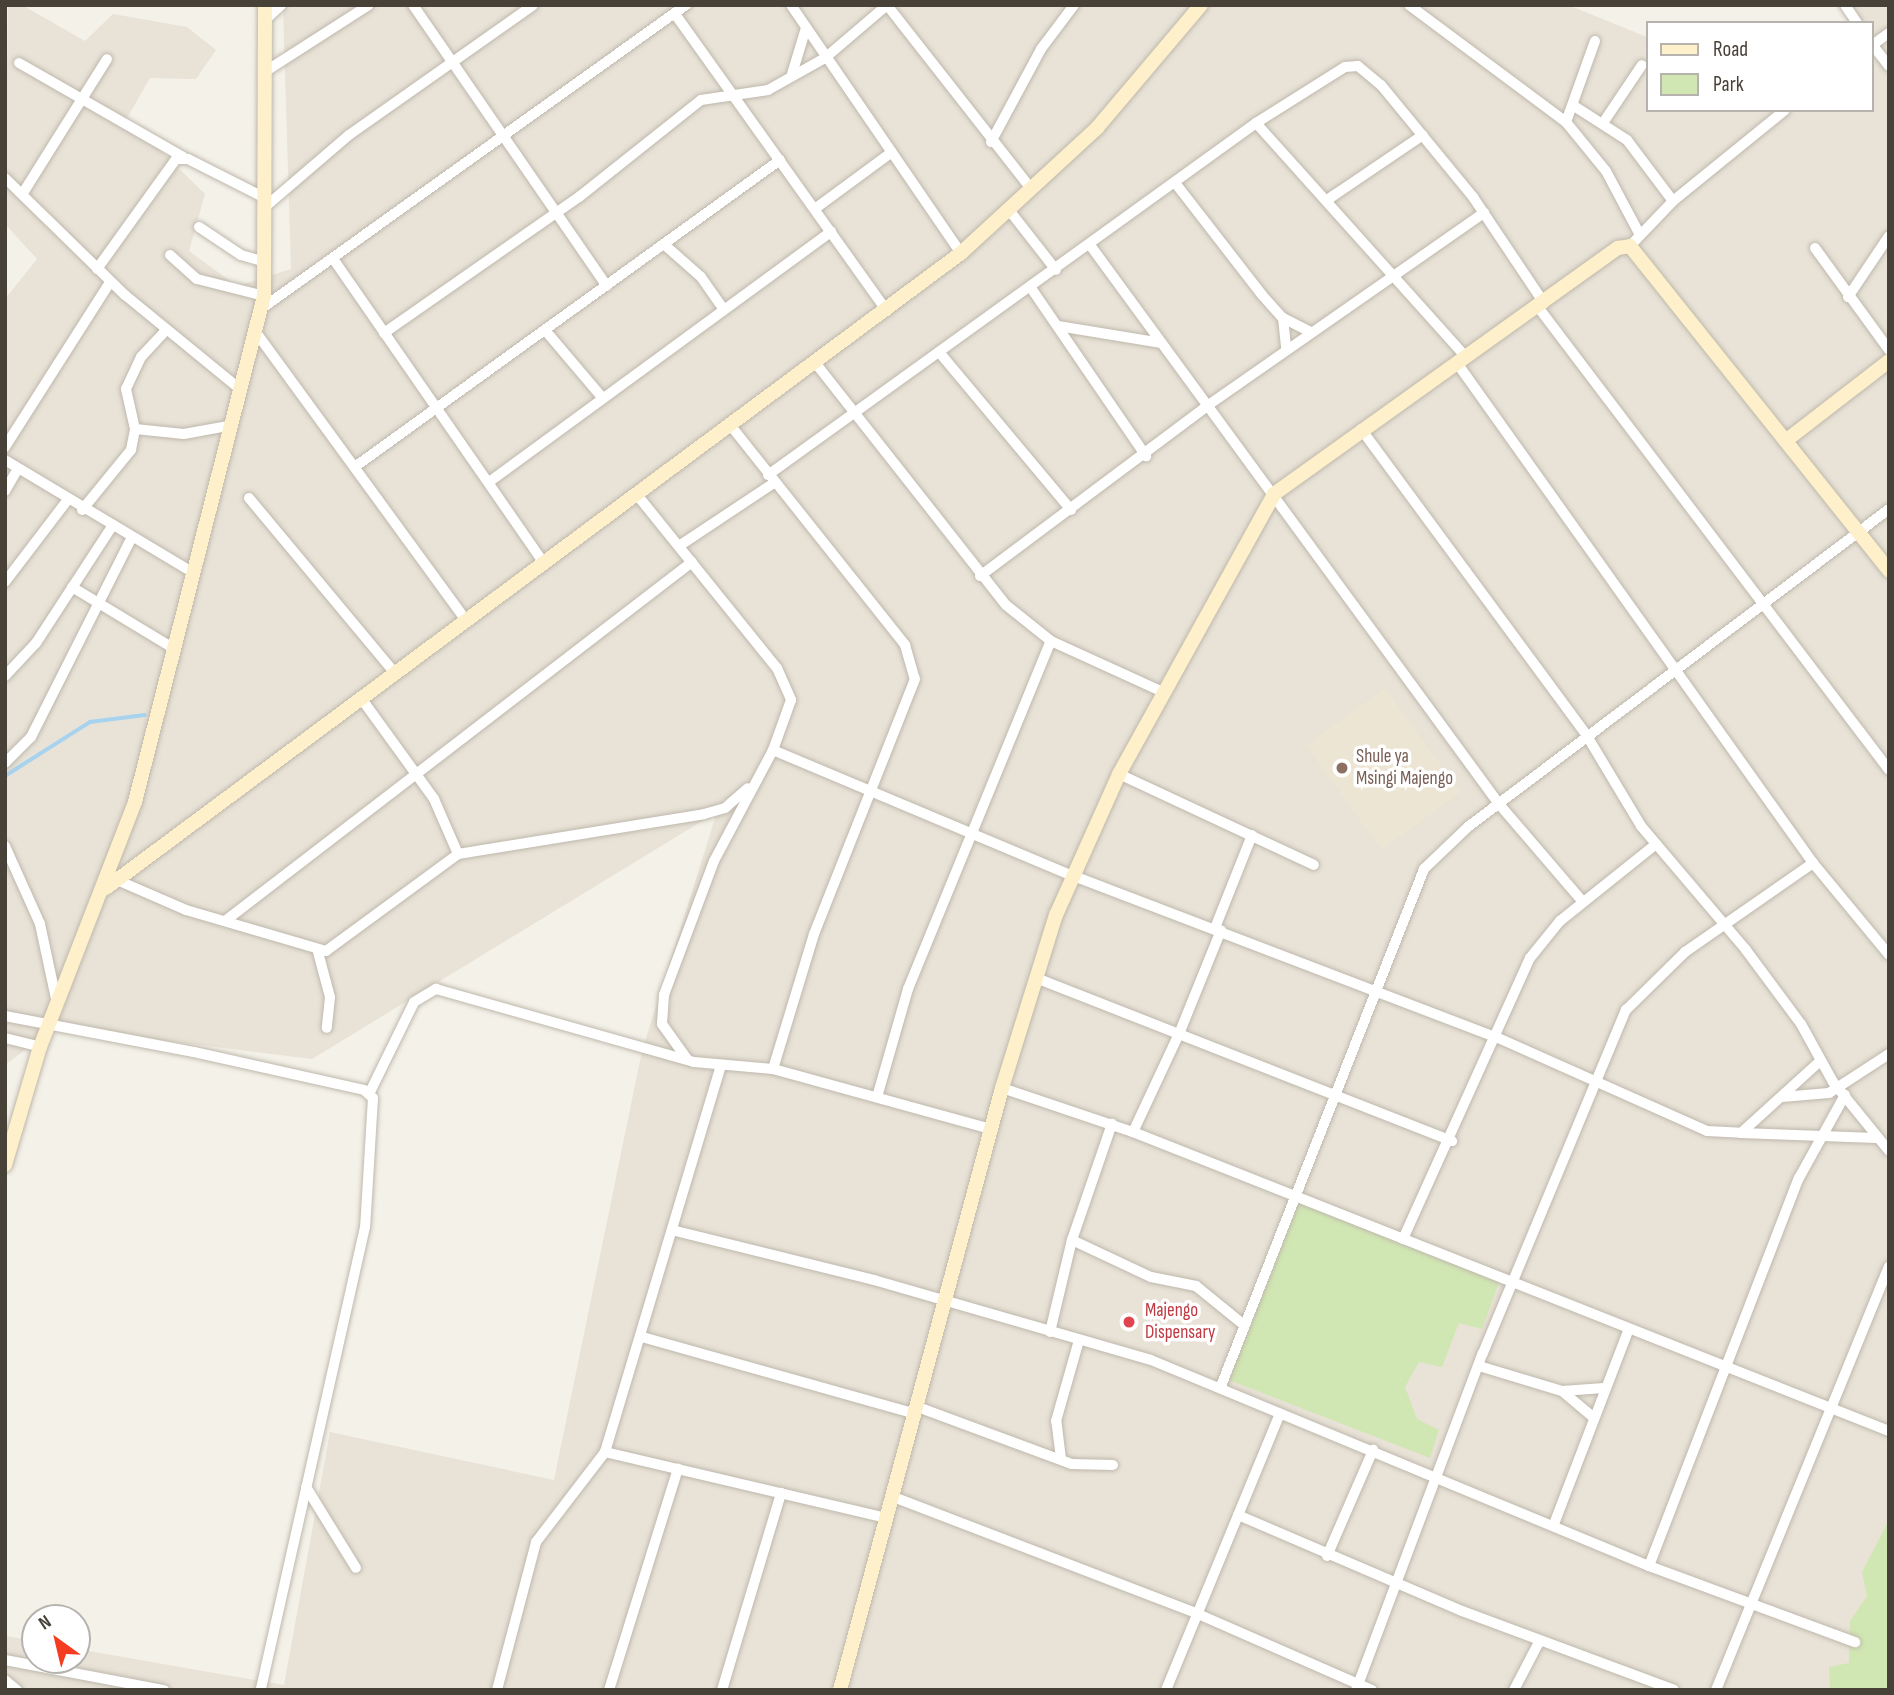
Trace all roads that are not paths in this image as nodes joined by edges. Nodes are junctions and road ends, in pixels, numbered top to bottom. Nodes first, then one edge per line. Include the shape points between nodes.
1 (281, 5) edge
2 (369, 5) edge
3 (413, 5) edge
4 (533, 5) edge
5 (686, 5) edge
6 (791, 5) edge
7 (887, 5) edge
8 (1074, 5) edge
9 (1200, 5) edge
10 (1409, 5) edge
11 (1845, 5) edge
12 (265, 13) edge
13 (675, 14) junction
14 (1856, 21) edge
15 (806, 28) junction
16 (1889, 33) edge
17 (1595, 41) dead end
18 (1873, 44) edge
19 (1873, 46) edge
20 (825, 58) junction
21 (107, 59) dead end
22 (19, 63) dead end
23 (449, 64) junction
24 (1642, 65) dead end
25 (1889, 66) edge
26 (266, 71) junction
27 (793, 74) junction
28 (733, 93) junction
29 (80, 97) junction
30 (1574, 106) junction
31 (1783, 112) edge
32 (1605, 120) junction
33 (1566, 122) junction
34 (1256, 123) junction
35 (1423, 135) junction
36 (505, 136) junction
37 (991, 142) junction
38 (892, 152) junction
39 (183, 157) junction
40 (780, 160) junction
41 (5, 178) edge
42 (1176, 184) junction
43 (1032, 190) junction
44 (23, 193) junction
45 (1330, 198) junction
46 (1673, 201) junction
47 (265, 202) junction
48 (816, 208) junction
49 (1009, 210) junction
50 (556, 211) junction
51 (1484, 213) junction
52 (200, 227) dead end
53 (831, 232) junction
54 (1639, 233) junction
55 (1889, 236) edge
56 (1090, 245) junction
57 (1630, 246) junction
58 (667, 247) junction
59 (1815, 248) dead end
60 (961, 253) junction
61 (170, 255) dead end
62 (334, 260) junction
63 (267, 262) junction
64 (97, 269) junction
65 (1056, 270) junction
66 (1392, 277) junction
67 (110, 282) junction
68 (607, 286) junction
69 (1031, 288) junction
70 (1848, 297) junction
71 (263, 302) junction
72 (1541, 305) junction
73 (723, 308) junction
74 (887, 311) junction
75 (1283, 318) junction
76 (1058, 326) junction
77 (545, 330) junction
78 (165, 331) junction
79 (256, 331) junction
80 (1311, 332) junction
81 (384, 333) junction
82 (1161, 344) junction
83 (1286, 349) junction
84 (1889, 350) edge
85 (939, 352) junction
86 (1461, 360) junction
87 (1889, 361) edge
88 (817, 365) junction
89 (240, 389) junction
90 (601, 396) junction
91 (1207, 406) junction
92 (436, 407) junction
93 (854, 409) junction
94 (228, 426) junction
95 (731, 426) junction
96 (135, 429) junction
97 (1361, 429) junction
98 (1788, 439) junction
99 (5, 447) edge
100 (1146, 456) junction
101 (5, 460) edge
102 (356, 466) junction
103 (17, 470) junction
104 (771, 479) junction
105 (489, 482) junction
106 (5, 491) edge
107 (1275, 494) junction
108 (638, 496) junction
109 (249, 498) dead end
110 (66, 502) junction
111 (1889, 509) edge
112 (82, 510) junction
113 (1071, 510) junction
114 (113, 525) junction
115 (1858, 534) junction
116 (132, 537) junction
117 (679, 547) junction
118 (543, 562) junction
119 (692, 562) junction
120 (1889, 571) edge
121 (192, 572) junction
122 (980, 576) junction
123 (5, 582) edge
124 (72, 587) junction
125 (1765, 603) junction
126 (99, 604) junction
127 (466, 620) junction
128 (1051, 641) junction
129 (171, 647) junction
130 (394, 672) junction
131 (1676, 672) junction
132 (5, 676) edge
133 (1163, 692) junction
134 (361, 698) junction
135 (1587, 736) junction
136 (773, 750) junction
137 (5, 763) edge
138 (413, 770) junction
139 (1889, 770) edge
140 (1119, 774) junction
141 (868, 788) junction
142 (748, 789) junction
143 (1499, 804) junction
144 (972, 832) junction
145 (1252, 835) junction
146 (1656, 844) junction
147 (5, 846) edge
148 (458, 854) junction
149 (1813, 863) junction
150 (1314, 865) dead end
151 (1071, 875) junction
152 (111, 884) junction
153 (1583, 902) junction
154 (225, 921) junction
155 (1723, 923) junction
156 (1218, 929) junction
157 (1884, 937) edge
158 (318, 952) junction
159 (1889, 955) edge
160 (1036, 978) junction
161 (1375, 991) junction
162 (57, 1003) junction
163 (5, 1016) edge
164 (50, 1023) junction
165 (327, 1028) dead end
166 (1179, 1034) junction
167 (1496, 1037) junction
168 (5, 1038) edge
169 (40, 1047) junction
170 (1889, 1054) edge
171 (687, 1059) junction
172 (1819, 1062) junction
173 (721, 1065) junction
174 (773, 1069) junction
175 (1596, 1081) junction
176 (1002, 1088) junction
177 (370, 1092) junction
178 (1335, 1092) junction
179 (1842, 1092) junction
180 (877, 1097) junction
181 (1782, 1097) junction
182 (1112, 1124) junction
183 (991, 1129) junction
184 (1133, 1132) junction
185 (1741, 1133) junction
186 (1821, 1135) junction
187 (1876, 1138) junction
188 (1452, 1141) junction
189 (1889, 1151) edge
190 (5, 1165) edge
191 (1294, 1195) junction
192 (672, 1230) junction
193 (1403, 1238) junction
194 (1072, 1240) junction
195 (1889, 1267) edge
196 (1511, 1286) junction
197 (944, 1303) junction
198 (1244, 1325) junction
199 (1628, 1331) junction
200 (1050, 1332) junction
201 (642, 1337) junction
202 (1079, 1340) junction
203 (1479, 1366) junction
204 (1729, 1368) junction
205 (1221, 1386) junction
206 (1604, 1388) junction
207 (1562, 1391) junction
208 (1829, 1407) junction
209 (914, 1409) junction
210 (1280, 1414) junction
211 (1592, 1416) junction
212 (1889, 1431) edge
213 (1373, 1450) junction
214 (606, 1452) junction
215 (1061, 1459) junction
216 (1113, 1465) dead end
217 (678, 1468) junction
218 (1437, 1477) junction
219 (306, 1487) junction
220 (780, 1493) junction
221 (891, 1496) junction
222 (1238, 1515) junction
223 (886, 1518) junction
224 (1555, 1524) junction
225 (1327, 1556) junction
226 (1649, 1566) junction
227 (356, 1568) dead end
228 (1396, 1583) junction
229 (1749, 1606) junction
230 (1198, 1614) junction
231 (1540, 1640) junction
232 (1855, 1642) dead end
233 (5, 1660) edge
234 (5, 1680) edge
235 (1357, 1687) edge
236 (17, 1690) edge
237 (164, 1690) edge
238 (261, 1690) edge
239 (497, 1690) edge
240 (609, 1690) edge
241 (722, 1690) edge
242 (840, 1690) edge
243 (1166, 1690) edge
244 (1372, 1690) edge
245 (1514, 1690) edge
246 (1674, 1690) edge
247 (1716, 1690) edge

1 - 12 street
2 - 26 street
3 - 23 street
4 - 23 street
5 - 13 street
6 - 15 street
7 - 20 street
7 - 37 street
8 - 37 street via 1041,49
9 - 43 street via 1097,128
10 - 33 street
11 - 14 street
12 - 26 street
13 - 28 street
13 - 36 street
15 - 20 street
15 - 27 street
16 - 18 street
17 - 30 street
19 - 25 street
20 - 27 street
20 - 38 street
21 - 29 street
22 - 29 street
23 - 36 street
23 - 47 street
24 - 32 street
26 - 47 street
27 - 28 street via 768,90
28 - 40 street
28 - 50 street via 701,100
29 - 39 street
29 - 44 street
30 - 32 street
30 - 33 street
31 - 46 street
32 - 46 street
33 - 54 street via 1606,171
34 - 35 street via 1345,67 1358,66
34 - 42 street
34 - 45 street
35 - 45 street
35 - 51 street
36 - 50 street
36 - 62 street
37 - 43 street
38 - 48 street
38 - 60 street
39 - 47 street
39 - 64 street via 164,169
40 - 48 street
40 - 58 street
41 - 44 street
42 - 56 street
42 - 75 street
43 - 49 street
44 - 64 street
45 - 66 street
46 - 54 street
47 - 63 street
48 - 53 street
49 - 60 street
49 - 65 street
50 - 68 street
50 - 81 street
51 - 66 street
51 - 72 street
52 - 63 street via 241,255
53 - 73 street
53 - 74 street
54 - 57 street
55 - 70 street
56 - 65 street
56 - 82 street
57 - 72 street via 1618,248
57 - 98 street
58 - 68 street
58 - 73 street via 701,277
59 - 70 street
60 - 74 street
61 - 71 street via 197,278
62 - 71 street
62 - 81 street
63 - 71 street
64 - 67 street
65 - 69 street
66 - 80 street
66 - 86 street
67 - 78 street
67 - 99 street
68 - 77 street
69 - 76 street
69 - 85 street
70 - 84 street
71 - 79 street
72 - 86 street
72 - 125 street
73 - 90 street
74 - 88 street
75 - 80 street
75 - 83 street
76 - 82 street
76 - 100 street
77 - 90 street
77 - 92 street
78 - 89 street
78 - 96 street via 141,357 126,389
79 - 89 street
79 - 102 street
80 - 83 street
81 - 92 street
82 - 91 street
83 - 91 street
85 - 93 street
85 - 113 street
86 - 97 street
86 - 131 street
87 - 98 street
88 - 93 street
88 - 95 street
89 - 94 street
90 - 105 street
91 - 100 street
91 - 107 street
92 - 102 street
92 - 105 street
93 - 104 street
93 - 122 street
94 - 96 street via 184,434
94 - 121 street
95 - 104 street
95 - 108 street
96 - 112 street via 131,450
97 - 107 street
97 - 135 street
98 - 115 street
100 - 113 street
101 - 103 street
102 - 127 street
103 - 106 street
103 - 110 street
104 - 117 street
104 - 141 street via 913,660 915,679 905,710
105 - 118 street
107 - 133 street
107 - 143 street
108 - 117 street
108 - 118 street
109 - 130 street
110 - 112 street
110 - 123 street
111 - 115 street
112 - 114 street
113 - 122 street via 1020,541
114 - 116 street
114 - 124 street
115 - 120 street
115 - 125 street
116 - 121 street
116 - 126 street
117 - 119 street
118 - 127 street
119 - 136 street via 787,682 792,700
119 - 138 street
121 - 129 street
122 - 128 street
124 - 126 street
124 - 132 street
125 - 131 street
125 - 139 street
126 - 129 street
126 - 137 street via 31,737
127 - 130 street
128 - 133 street
128 - 144 street
129 - 152 street
130 - 134 street
131 - 135 street
131 - 149 street
133 - 140 street
134 - 138 street
134 - 152 street
135 - 143 street
135 - 146 street
136 - 141 street
136 - 142 street
138 - 148 street via 448,824
138 - 154 street
140 - 145 street
140 - 151 street
141 - 144 street
141 - 174 street
142 - 148 street via 725,808 704,814
142 - 171 street via 686,926 664,995 662,1024
143 - 153 street
143 - 161 street via 1424,869
144 - 151 street
144 - 180 street via 908,989
145 - 150 street
145 - 156 street
146 - 153 street
146 - 155 street
147 - 162 street via 40,924
148 - 158 street via 334,948
149 - 155 street
149 - 157 street
151 - 156 street
151 - 160 street
152 - 154 street
152 - 162 street
153 - 167 street via 1546,934 1530,958
154 - 158 street
155 - 172 street via 1801,1024
155 - 175 street via 1641,990 1611,1038
156 - 161 street
156 - 166 street
157 - 159 street
158 - 165 street via 330,997
160 - 166 street
160 - 176 street
161 - 167 street
161 - 178 street
162 - 164 street
163 - 164 street
164 - 169 street
164 - 177 street
166 - 178 street
166 - 184 street
167 - 175 street
167 - 188 street
168 - 169 street
169 - 190 street
170 - 179 street
171 - 173 street
171 - 177 street via 537,1013 472,1004 430,989 414,1002
172 - 179 street
172 - 181 street
173 - 174 street
173 - 192 street
174 - 180 street
175 - 185 street via 1707,1131
175 - 196 street
176 - 182 street
176 - 183 street
177 - 219 street via 376,1108 365,1227
178 - 188 street
178 - 191 street
179 - 181 street
179 - 186 street
179 - 187 street
180 - 183 street
181 - 185 street
182 - 184 street
182 - 194 street
183 - 197 street
184 - 191 street
185 - 186 street
186 - 187 street
186 - 204 street via 1786,1209
187 - 189 street
188 - 193 street
191 - 193 street
191 - 198 street
192 - 197 street
192 - 201 street
193 - 196 street
194 - 198 street via 1151,1277 1196,1286
194 - 200 street
195 - 208 street
196 - 199 street
196 - 203 street
197 - 200 street
197 - 209 street
198 - 205 street
199 - 204 street
199 - 206 street
200 - 202 street
201 - 209 street
201 - 214 street
202 - 205 street
202 - 215 street via 1056,1421
203 - 207 street
203 - 218 street
204 - 208 street
204 - 226 street
205 - 210 street
206 - 207 street
206 - 211 street
207 - 211 street
208 - 212 street
208 - 229 street
209 - 215 street
209 - 221 street
210 - 213 street
210 - 222 street
211 - 224 street
213 - 218 street
213 - 225 street
214 - 217 street
214 - 239 street via 536,1542
215 - 216 street
217 - 220 street
217 - 240 street
218 - 224 street
218 - 228 street
219 - 227 street
219 - 238 street
220 - 223 street
220 - 241 street
221 - 223 street
221 - 230 street
222 - 225 street
222 - 230 street
223 - 242 street
224 - 226 street
225 - 228 street
226 - 229 street
228 - 231 street
228 - 235 street
229 - 232 street
229 - 247 street
230 - 235 street
230 - 243 street
231 - 245 street
231 - 246 street
233 - 237 street
234 - 236 street
235 - 244 street

